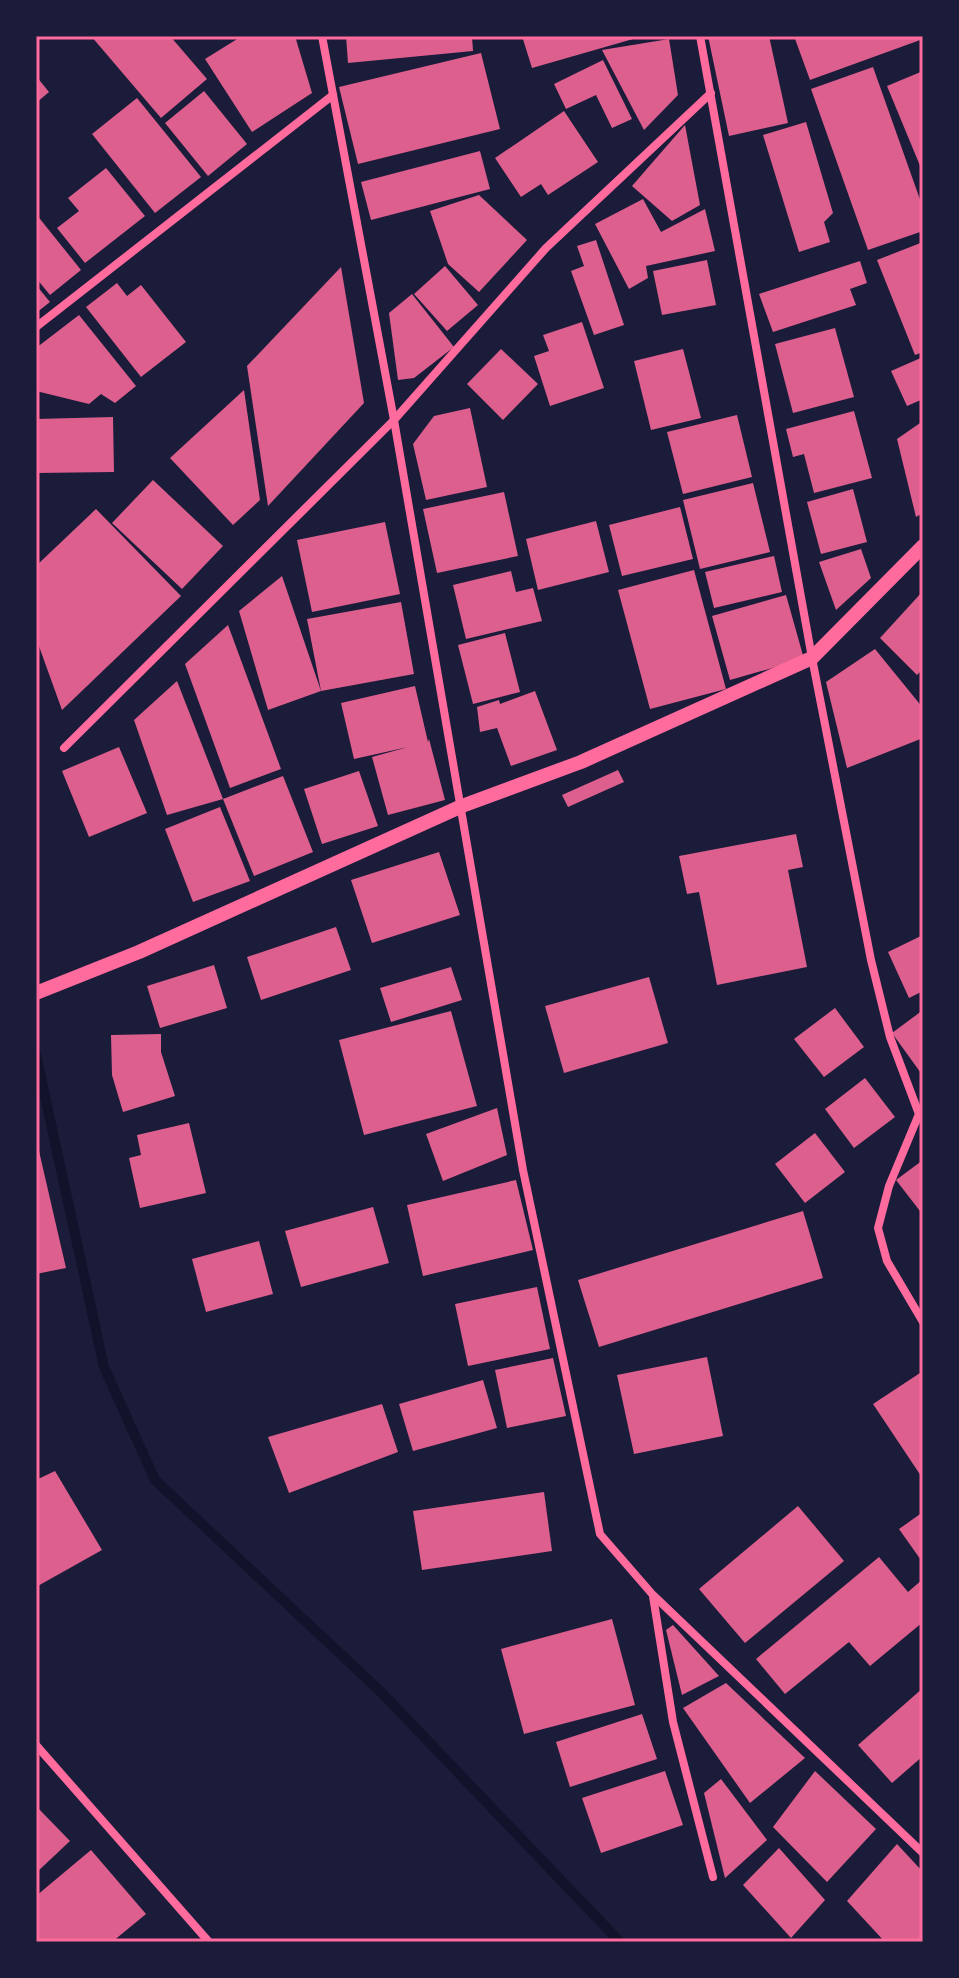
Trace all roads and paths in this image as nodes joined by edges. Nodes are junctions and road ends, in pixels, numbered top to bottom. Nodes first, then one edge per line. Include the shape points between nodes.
1 (322, 36) edge
2 (700, 36) edge
3 (711, 93) junction
4 (333, 95) junction
5 (36, 327) edge
6 (394, 420) junction
7 (921, 551) edge
8 (812, 658) junction
9 (64, 748) dead end
10 (462, 806) junction
11 (36, 993) edge
12 (921, 1116) edge
13 (923, 1322) edge
14 (653, 1595) junction
15 (36, 1745) edge
16 (923, 1853) edge
17 (713, 1877) dead end
18 (209, 1942) edge

1 - 4 street
2 - 3 street
3 - 6 street via 546,248
3 - 8 street
4 - 5 street
4 - 6 street
6 - 9 street
6 - 10 street
7 - 8 street
8 - 10 street via 581,762
8 - 12 street via 871,960 890,1037
10 - 11 street
10 - 14 street via 523,1170 600,1534
12 - 13 street via 889,1186 878,1228 887,1261
14 - 16 street
14 - 17 street via 673,1722
15 - 18 street

